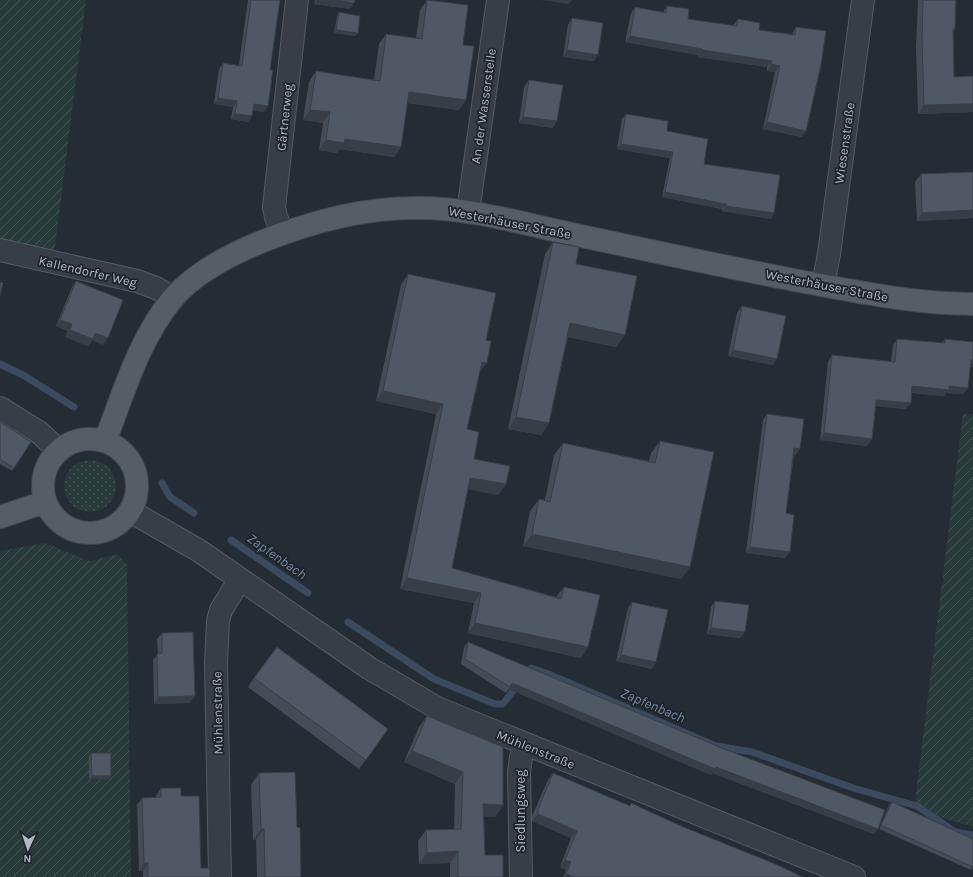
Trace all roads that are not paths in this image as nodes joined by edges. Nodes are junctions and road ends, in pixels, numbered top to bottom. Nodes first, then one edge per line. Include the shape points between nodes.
1 (297, 0) edge
2 (498, 0) edge
3 (863, 0) edge
4 (468, 212) junction
5 (283, 234) junction
6 (0, 250) edge
7 (823, 285) junction
8 (174, 298) junction
9 (973, 304) edge
10 (0, 408) edge
11 (106, 441) junction
12 (58, 450) junction
13 (44, 502) junction
14 (130, 511) junction
15 (0, 517) edge
16 (240, 579) junction
17 (526, 745) junction
18 (220, 877) edge
19 (521, 877) edge
20 (854, 877) edge

1 - 5 street, Gärtnerweg via 274,207
2 - 4 street, An der Wasserstelle
3 - 7 street, Wiesenstraße
4 - 5 main road, Westerhäuser Straße via 417,208 378,210 336,217
4 - 7 main road, Westerhäuser Straße via 657,253
5 - 8 main road, Westerhäuser Straße via 240,251 213,266 191,281
6 - 8 street, Kallendorfer Weg via 137,281
7 - 9 main road, Westerhäuser Straße via 925,302
8 - 11 main road, Westerhäuser Straße via 152,328 132,370
10 - 12 street via 40,433
11 - 12 main road via 81,440
11 - 14 main road via 123,452 134,470 137,491
12 - 13 main road via 44,474
13 - 14 main road via 60,523 67,528 85,533 102,532 111,528
13 - 15 main road
14 - 16 street, Mühlenstraße via 176,537
16 - 17 street, Mühlenstraße via 369,668 438,708
16 - 18 street, Mühlenstraße via 221,610 218,621 216,662
17 - 19 street, Siedlungsweg via 519,772
17 - 20 street, Mühlenstraße

